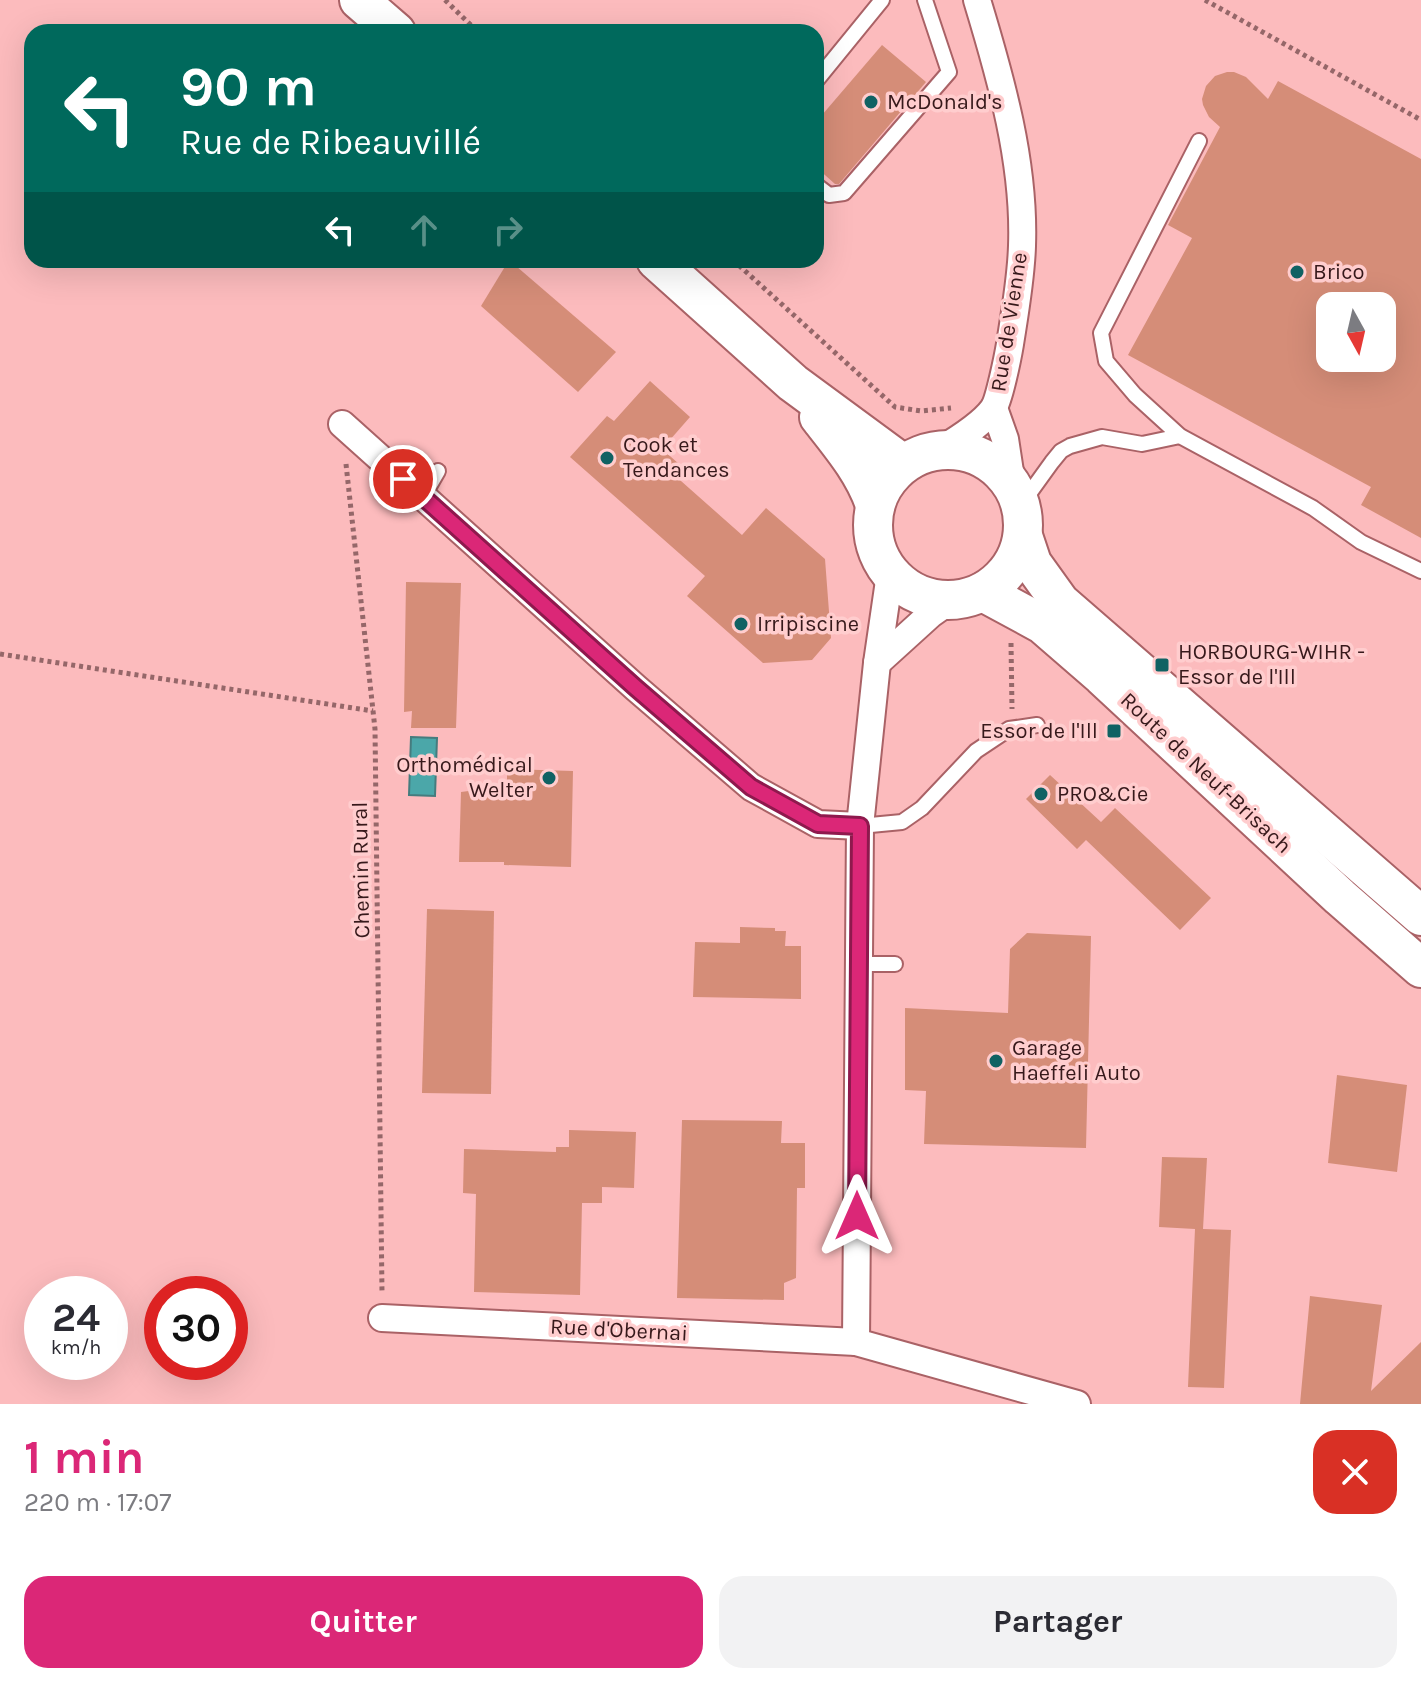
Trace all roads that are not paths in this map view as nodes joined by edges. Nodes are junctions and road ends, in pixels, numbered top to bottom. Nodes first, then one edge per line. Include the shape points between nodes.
1 (359, 0) edge
2 (882, 0) edge
3 (925, 0) edge
4 (977, 0) edge
5 (387, 24) edge
6 (824, 71) edge
7 (1199, 141) dead end
8 (824, 191) edge
9 (665, 268) edge
10 (793, 383) junction
11 (994, 408) junction
12 (342, 424) road end
13 (1180, 436) junction
14 (940, 450) junction
15 (903, 464) junction
16 (438, 471) dead end
17 (423, 497) junction
18 (875, 505) junction
19 (1018, 509) junction
20 (1421, 571) edge
21 (890, 574) junction
22 (967, 596) junction
23 (877, 663) junction
24 (1037, 725) dead end
25 (860, 826) junction
26 (1421, 916) edge
27 (859, 964) junction
28 (895, 964) dead end
29 (1421, 968) edge
30 (382, 1318) road end
31 (856, 1342) junction
32 (1077, 1404) edge

1 - 5 main road
2 - 6 lane
3 - 8 lane via 949,72 844,193
4 - 11 street, Rue de Vienne via 1000,80 1022,212 1018,296
7 - 13 lane via 1101,333 1106,361
9 - 10 main road
10 - 15 main road
10 - 18 main road via 846,451
11 - 14 street, Rue de Vienne
11 - 19 street, Rue de Vienne
12 - 17 street
13 - 19 lane via 1142,444 1102,437 1070,446
13 - 20 lane via 1313,508 1361,542
14 - 15 main road, Route de Neuf-Brisach
14 - 19 main road, Route de Neuf-Brisach via 960,450 998,468
15 - 18 main road via 889,477
16 - 17 lane
17 - 25 street via 751,787 818,824
18 - 21 main road via 872,536
19 - 22 main road via 1018,555 998,581
19 - 26 main road, Route de Neuf-Brisach via 1032,563 1060,602
21 - 22 main road, Route de Neuf-Brisach via 917,594 934,599
21 - 23 street
22 - 23 street via 931,614
22 - 29 main road, Route de Neuf-Brisach via 1042,624
23 - 25 street
24 - 25 lane via 1009,729 976,751 902,822
25 - 27 street
27 - 28 lane
27 - 31 street
30 - 31 street, Rue d'Obernai
31 - 32 street, Rue d'Obernai

